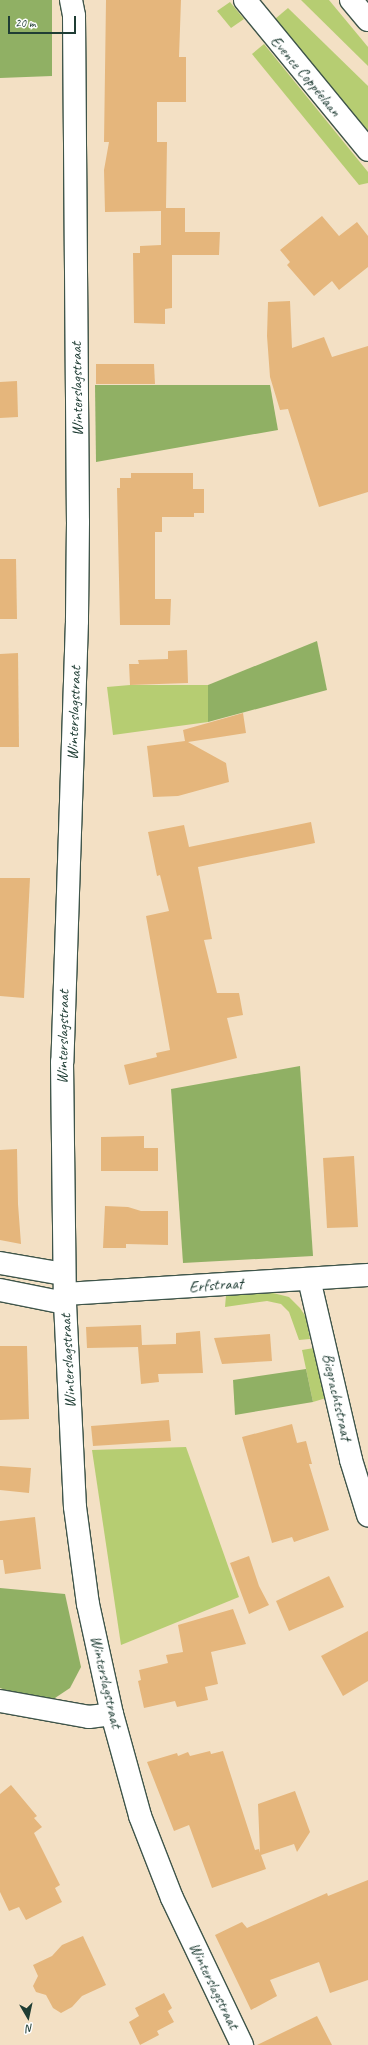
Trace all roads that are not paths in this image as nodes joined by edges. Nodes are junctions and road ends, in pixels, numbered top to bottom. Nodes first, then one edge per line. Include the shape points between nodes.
1 (71, 0) edge
2 (245, 0) edge
3 (351, 0) edge
4 (368, 20) edge
5 (368, 150) edge
6 (0, 1263) edge
7 (368, 1276) edge
8 (309, 1279) junction
9 (0, 1290) edge
10 (64, 1290) junction
11 (368, 1515) edge
12 (0, 1701) edge
13 (112, 1714) junction
14 (242, 2045) edge

1 - 10 street, Winterslagstraat via 74,16 78,522 62,1062
2 - 5 street, Evence Coppéelaan
3 - 4 street
6 - 10 street
7 - 8 street, Erfstraat
8 - 10 street, Erfstraat
8 - 11 street, Biegrachtstraat via 351,1460
9 - 10 street
10 - 13 street, Winterslagstraat via 75,1507 88,1604
12 - 13 street via 89,1717
13 - 14 street, Winterslagstraat via 140,1816 172,1898

